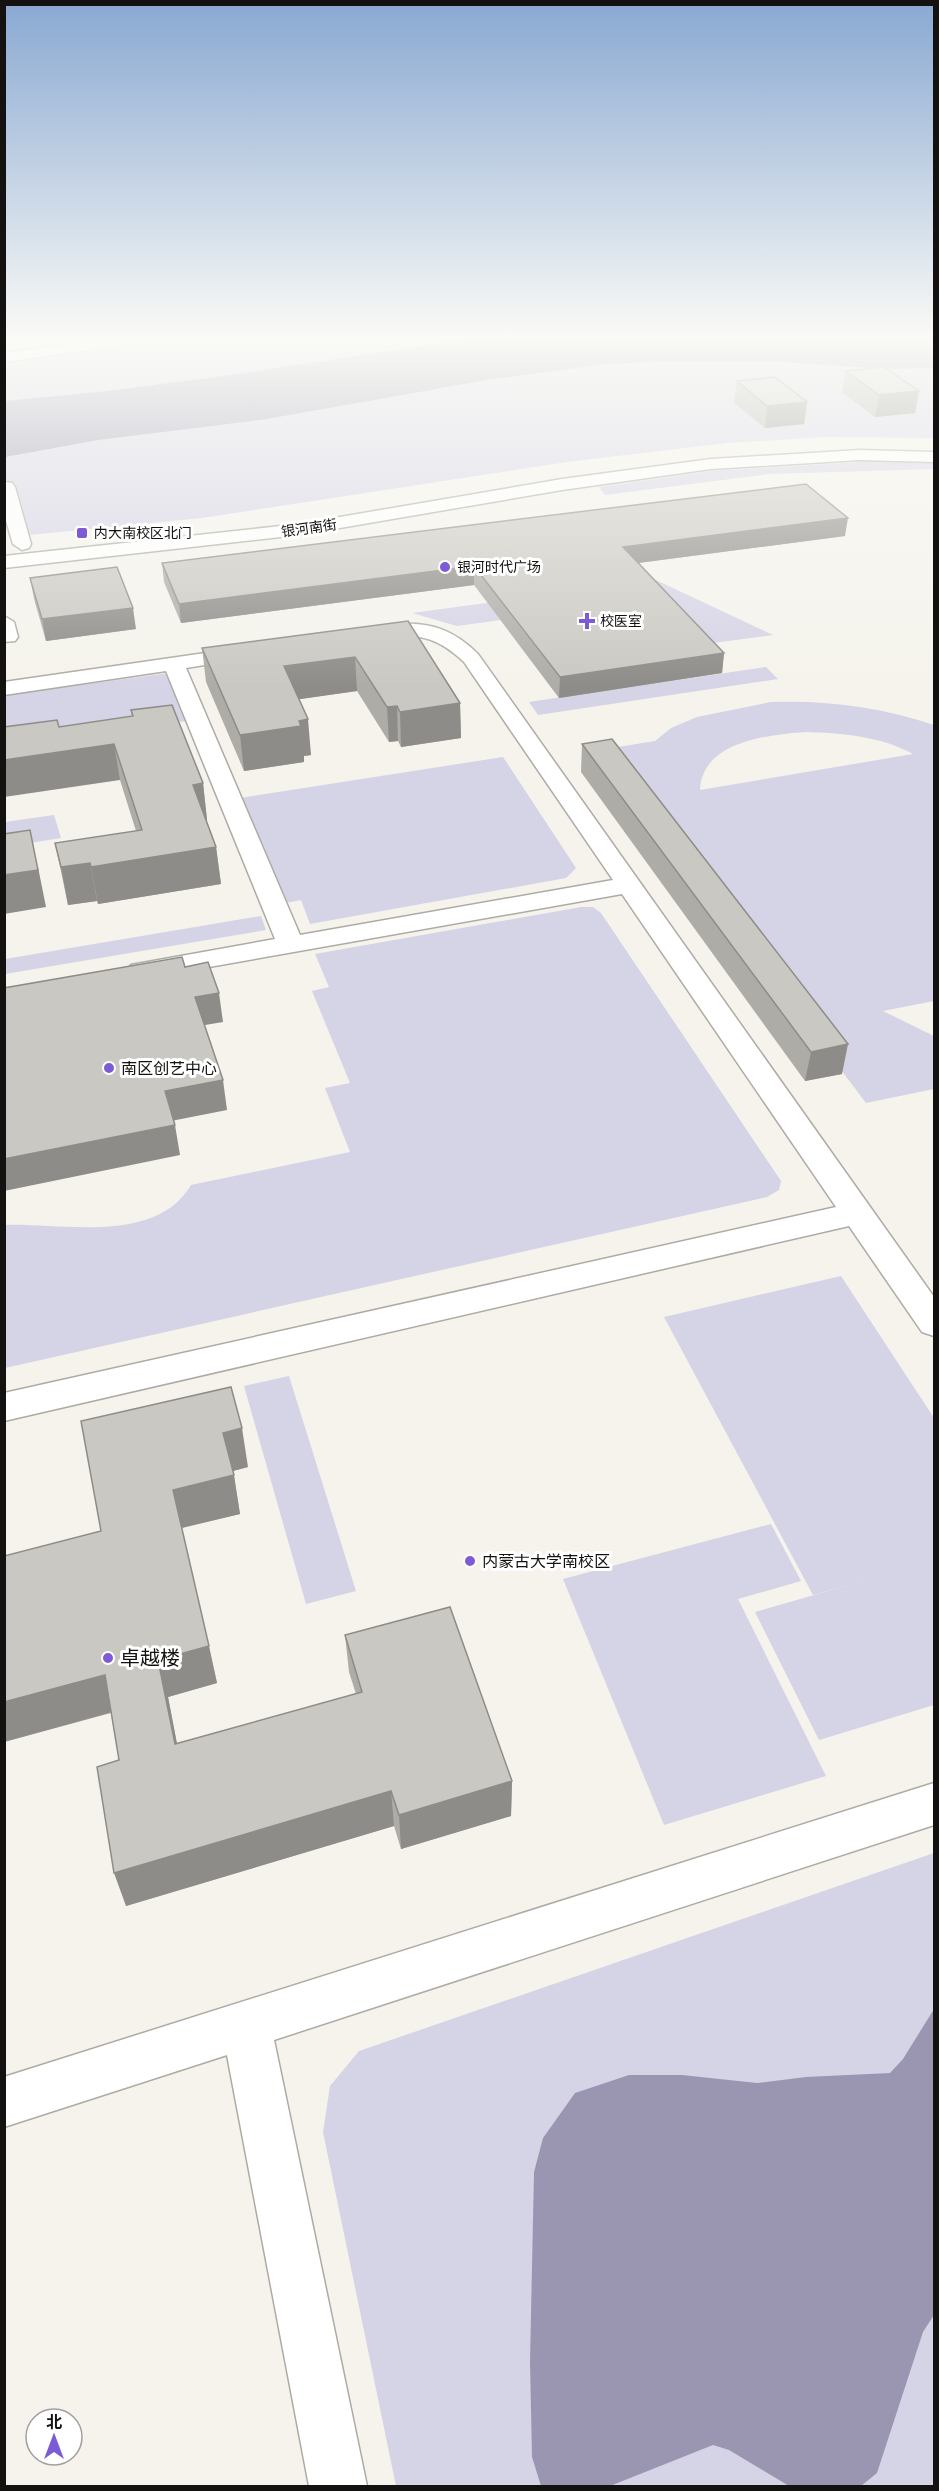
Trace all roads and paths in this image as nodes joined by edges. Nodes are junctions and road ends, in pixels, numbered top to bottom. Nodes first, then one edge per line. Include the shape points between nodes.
1 (693, 455) edge
2 (934, 457) edge
3 (6, 487) dead end
4 (13, 545) edge
5 (4, 562) edge
6 (348, 637) edge
7 (267, 650) edge
8 (174, 664) junction
9 (4, 689) edge
10 (630, 885) junction
11 (290, 944) junction
12 (120, 974) edge
13 (858, 1213) junction
14 (934, 1323) edge
15 (4, 1407) edge
16 (934, 1804) edge
17 (246, 2025) junction
18 (4, 2102) edge
19 (338, 2487) edge

1 - 4 main road, 银河南街 via 547,474 233,524
2 - 5 main road, 银河南街 via 818,457 714,465 603,478 338,524
3 - 4 main road
6 - 10 main road via 417,629 455,640
7 - 8 main road
8 - 9 main road
8 - 11 main road
10 - 11 main road
10 - 13 main road
11 - 12 main road
13 - 14 main road
13 - 15 main road
16 - 17 main road
17 - 18 main road
17 - 19 main road

